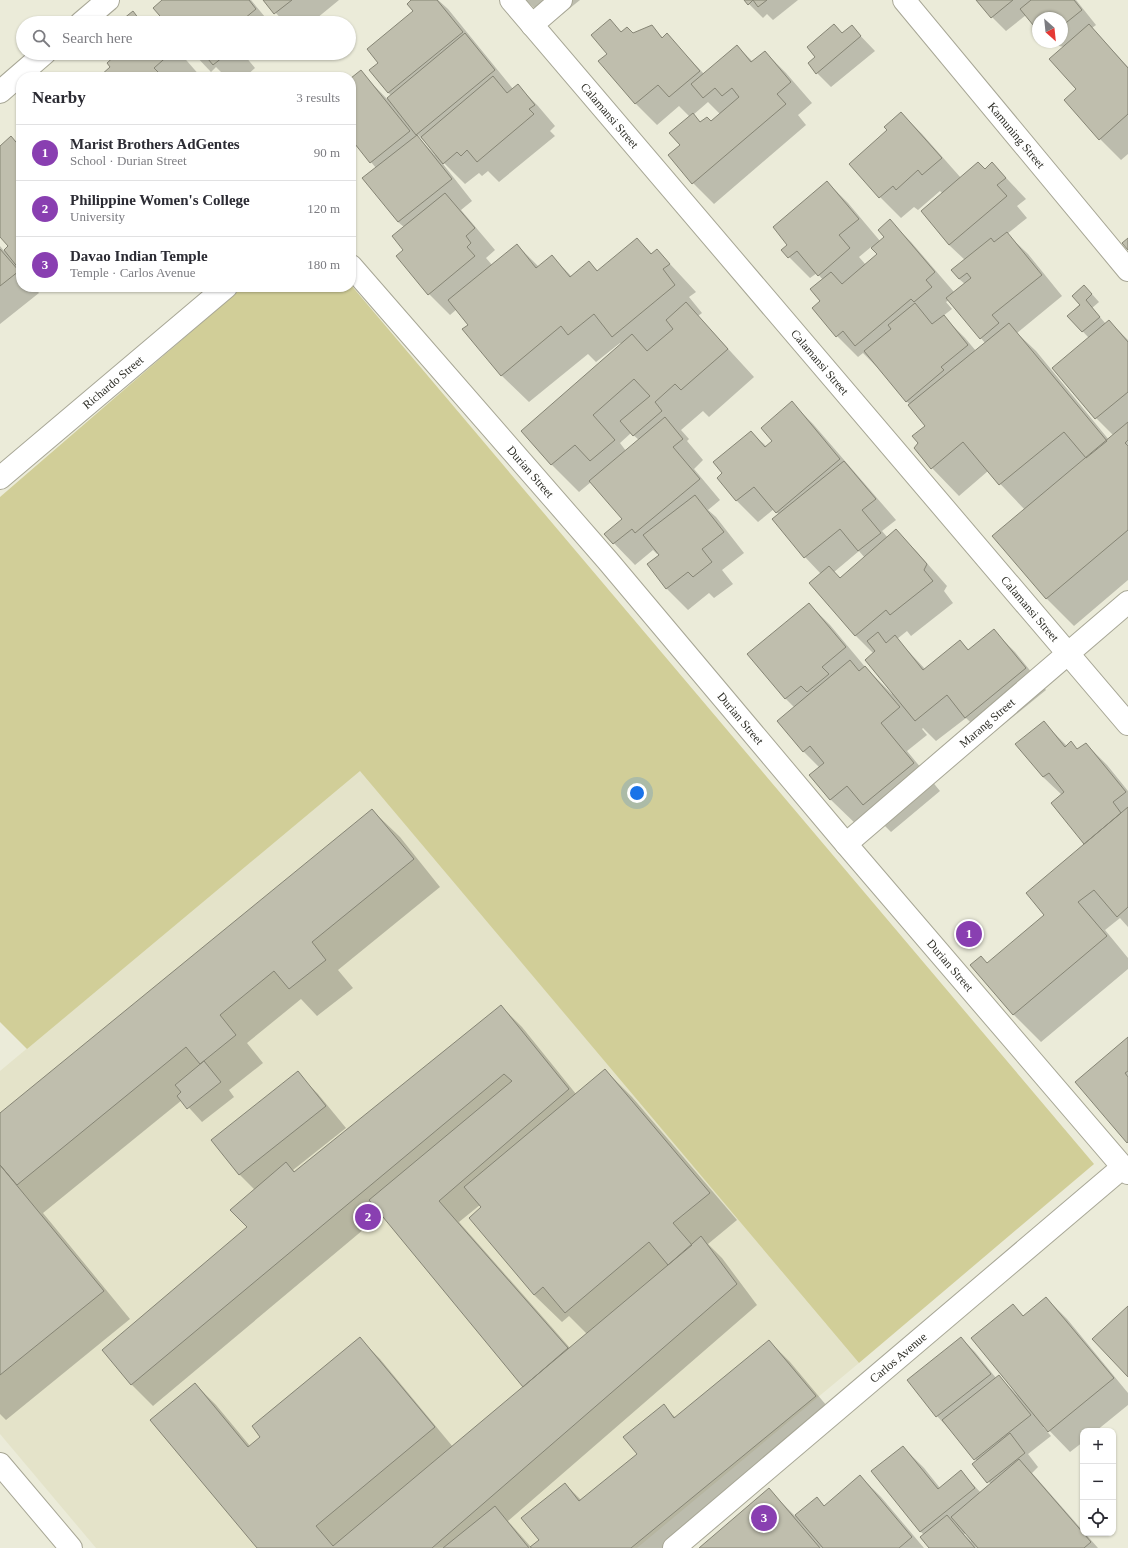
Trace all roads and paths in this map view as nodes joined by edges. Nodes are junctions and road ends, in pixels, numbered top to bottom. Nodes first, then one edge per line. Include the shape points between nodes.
1 (108, 0) edge
2 (511, 0) edge
3 (561, 0) edge
4 (904, 0) edge
5 (89, 16) edge
6 (532, 25) junction
7 (37, 60) edge
8 (23, 72) edge
9 (16, 78) edge
10 (0, 92) edge
11 (1128, 270) edge
12 (356, 272) edge
13 (220, 292) edge
14 (0, 478) edge
15 (1128, 602) edge
16 (1068, 654) junction
17 (1128, 724) edge
18 (846, 844) junction
19 (1125, 1170) edge
20 (0, 1464) edge
21 (64, 1546) edge
22 (674, 1548) edge

1 - 5 street
2 - 6 street, Calamansi Street
3 - 6 street
4 - 11 street, Kamuning Street
6 - 16 street, Calamansi Street
7 - 8 street
9 - 10 street
12 - 18 street, Durian Street via 608,561
13 - 14 street, Richardo Street
15 - 16 street, Marang Street
16 - 17 street, Calamansi Street
16 - 18 street, Marang Street
18 - 19 street, Durian Street
19 - 22 street, Carlos Avenue
20 - 21 street

